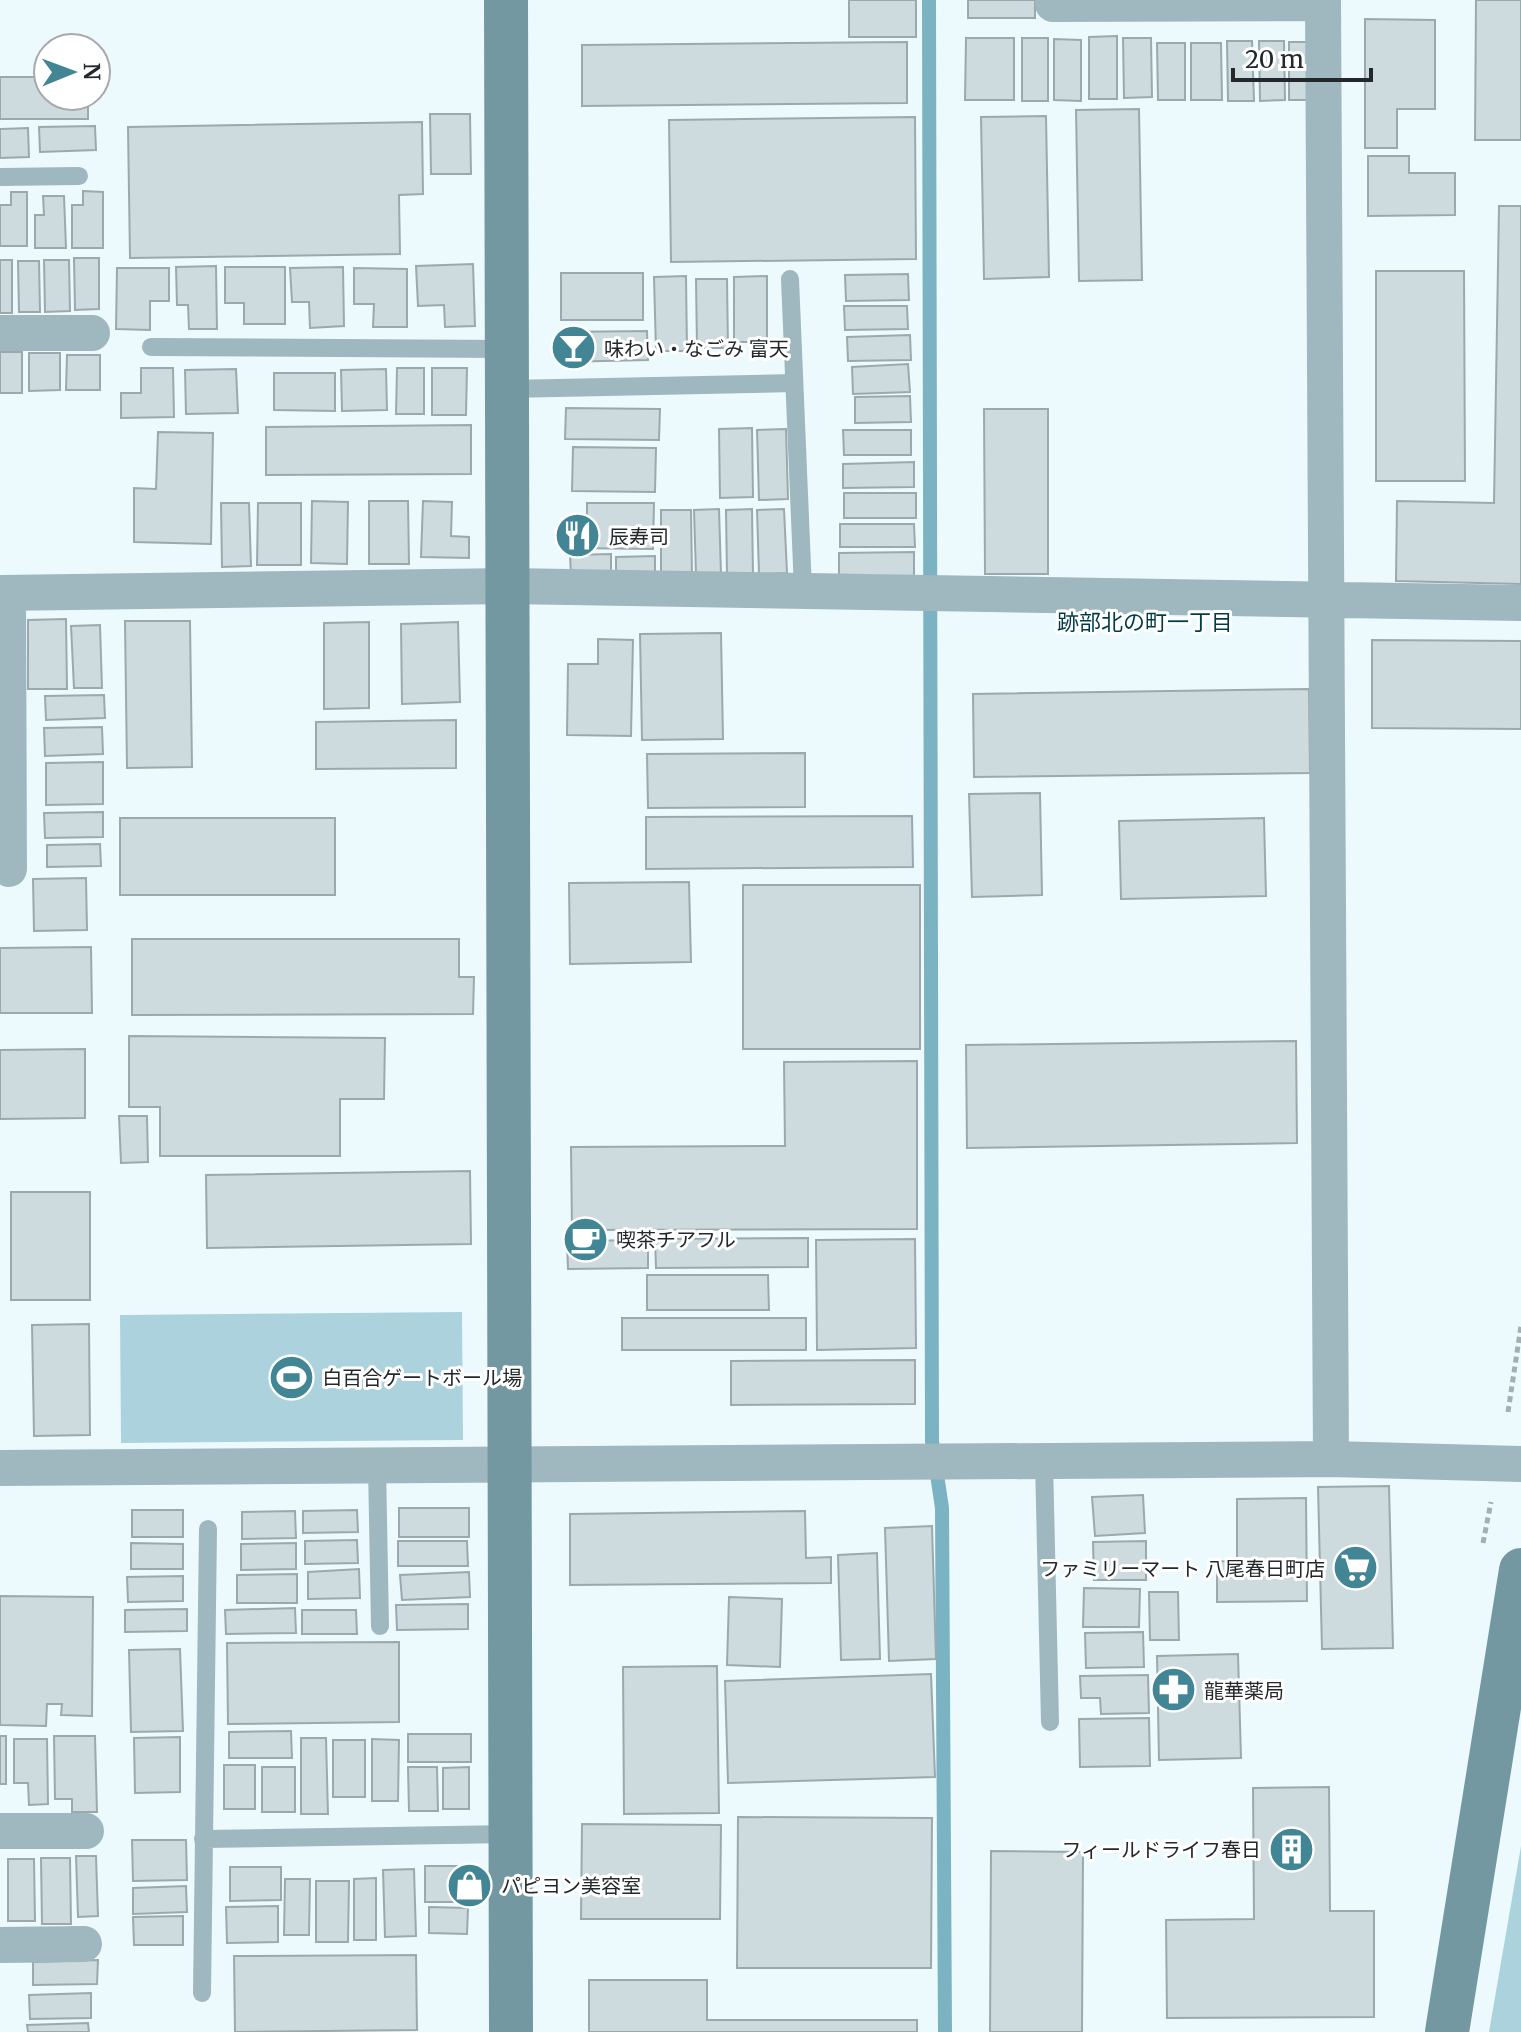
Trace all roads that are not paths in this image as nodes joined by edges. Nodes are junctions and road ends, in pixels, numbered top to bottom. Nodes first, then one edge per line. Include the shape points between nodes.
1 (506, 0) edge
2 (1053, 0) edge
3 (1323, 1) edge
4 (1230, 2) edge
5 (79, 176) dead end
6 (0, 177) edge
7 (790, 279) dead end
8 (0, 333) edge
9 (92, 333) dead end
10 (151, 347) dead end
11 (507, 369) junction
12 (794, 383) junction
13 (509, 586) junction
14 (803, 590) junction
15 (4, 593) edge
16 (1325, 597) junction
17 (1521, 603) edge
18 (4, 776) edge
19 (9, 869) dead end
20 (1331, 1459) junction
21 (1044, 1461) junction
22 (1521, 1464) edge
23 (508, 1465) junction
24 (377, 1466) junction
25 (0, 1468) edge
26 (208, 1529) dead end
27 (1521, 1570) edge
28 (380, 1626) dead end
29 (1050, 1722) dead end
30 (0, 1831) edge
31 (86, 1831) dead end
32 (510, 1834) junction
33 (203, 1839) junction
34 (84, 1944) dead end
35 (0, 1945) edge
36 (202, 1993) dead end
37 (511, 2032) edge
38 (1447, 2032) edge

1 - 11 street
2 - 4 street
3 - 4 street
3 - 16 street
5 - 6 lane
7 - 12 lane
8 - 9 street
10 - 11 lane
11 - 12 lane
11 - 13 street
12 - 14 lane
13 - 14 street
13 - 15 street
13 - 23 street
14 - 16 street
15 - 18 street
16 - 17 street
16 - 20 street
18 - 19 street
20 - 21 street
20 - 22 street
21 - 23 street
21 - 29 lane
23 - 24 street
23 - 32 street
24 - 25 street
24 - 28 lane
26 - 33 lane
27 - 38 street
30 - 31 street
32 - 33 lane
32 - 37 street
33 - 36 lane
34 - 35 street

